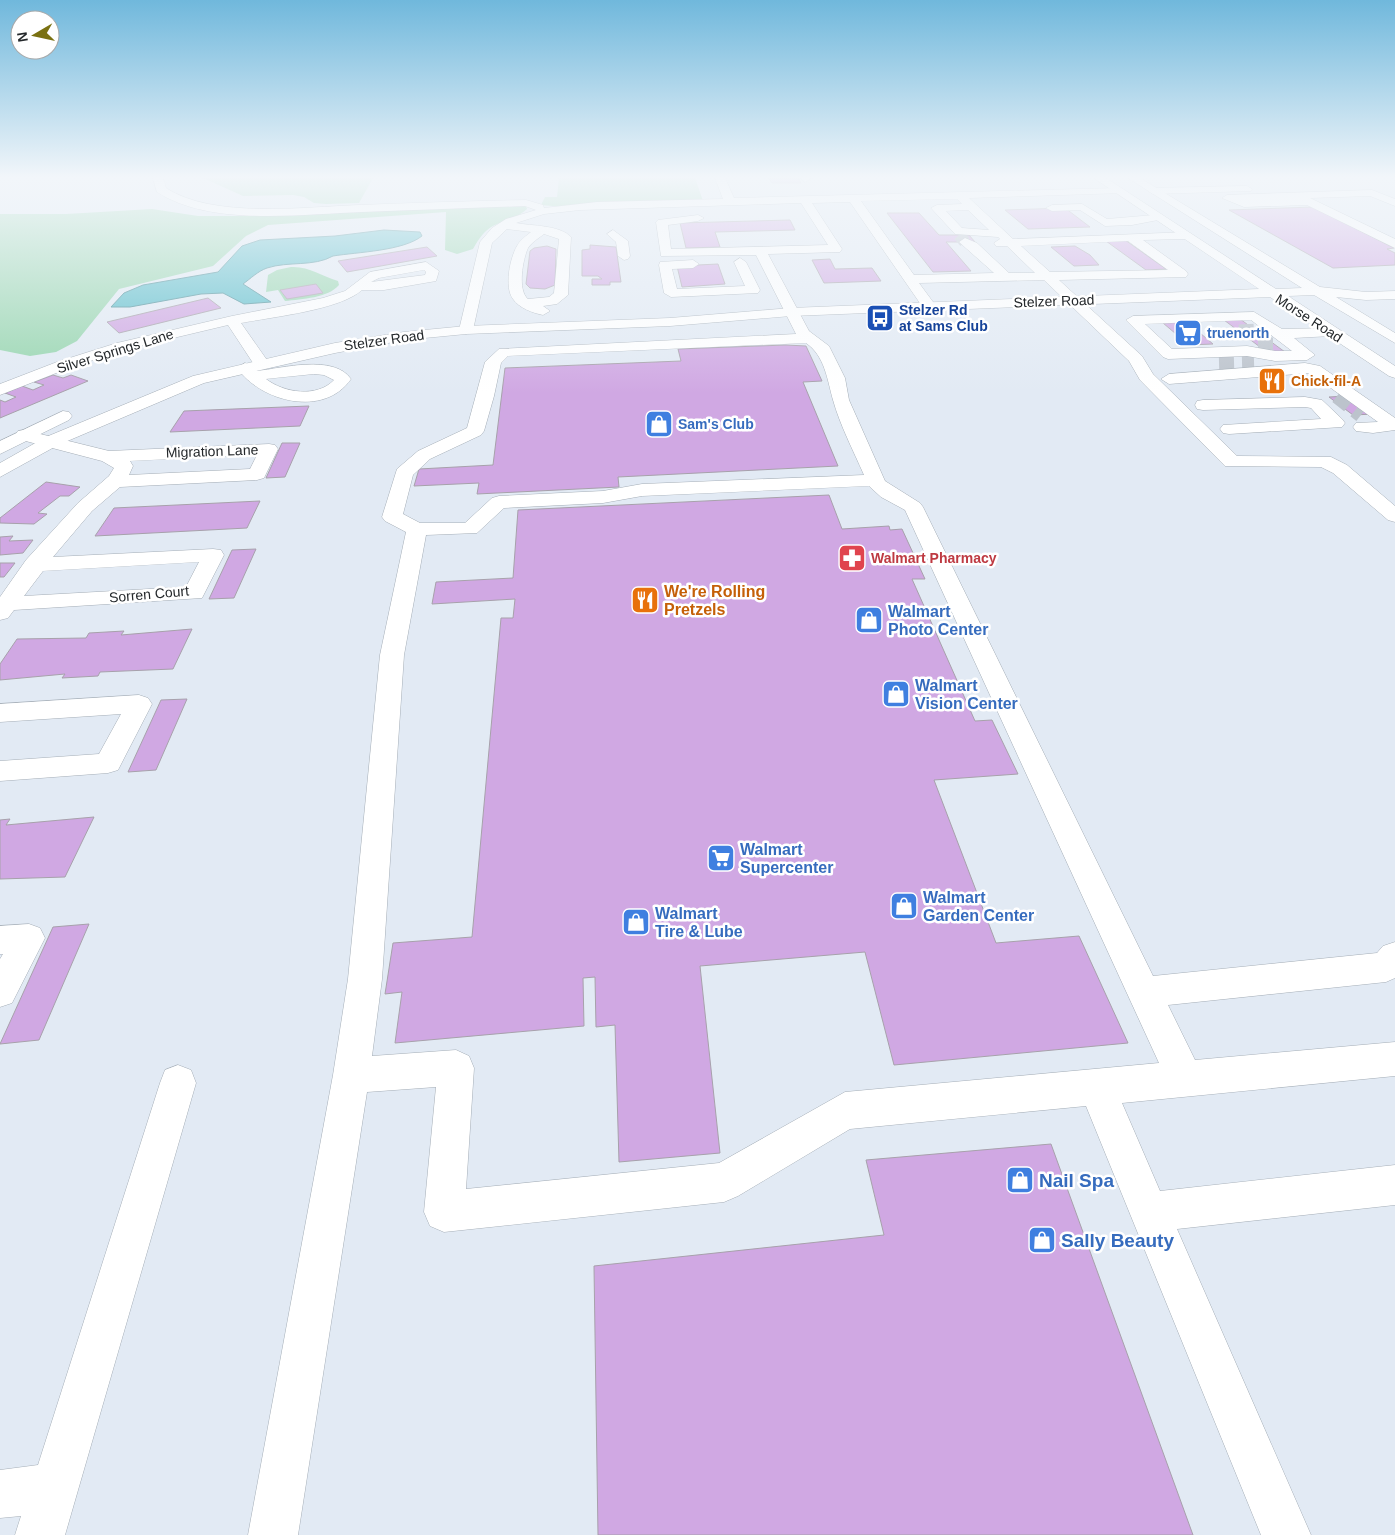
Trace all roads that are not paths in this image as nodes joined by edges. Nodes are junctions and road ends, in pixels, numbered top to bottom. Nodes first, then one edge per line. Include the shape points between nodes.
1 (484, 250) edge
2 (522, 250) edge
3 (564, 250) edge
4 (623, 250) edge
5 (665, 250) edge
6 (749, 250) edge
7 (828, 250) edge
8 (889, 250) edge
9 (976, 250) tunnel mouth
10 (1018, 250) edge
11 (1148, 250) edge
12 (1206, 250) edge
13 (1250, 250) edge
14 (624, 256) dead end
15 (753, 256) junction
16 (1120, 263) dead end
17 (1045, 275) junction
18 (1136, 275) junction
19 (1004, 276) junction
20 (910, 280) junction
21 (1395, 282) edge
22 (361, 286) dead end
23 (1317, 291) junction
24 (1270, 293) junction
25 (1395, 295) edge
26 (1178, 297) junction
27 (1154, 298) junction
28 (1073, 301) junction
29 (528, 303) junction
30 (929, 306) junction
31 (791, 312) junction
32 (558, 314) junction
33 (1182, 319) junction
34 (232, 320) junction
35 (468, 324) junction
36 (1331, 332) junction
37 (1252, 337) junction
38 (807, 338) junction
39 (1395, 339) edge
40 (1124, 348) junction
41 (1164, 350) junction
42 (253, 364) junction
43 (1222, 368) junction
44 (1395, 373) edge
45 (170, 374) dead end
46 (1299, 374) dead end
47 (1243, 376) tunnel mouth
48 (1169, 379) junction
49 (1150, 380) junction
50 (0, 390) edge
51 (1341, 396) tunnel mouth
52 (1203, 405) junction
53 (74, 411) dead end
54 (1338, 425) junction
55 (1229, 429) junction
56 (1199, 430) junction
57 (24, 434) junction
58 (52, 441) junction
59 (0, 449) edge
60 (109, 457) junction
61 (0, 471) edge
62 (876, 480) junction
63 (117, 481) junction
64 (1395, 516) edge
65 (417, 529) junction
66 (34, 565) junction
67 (3, 608) edge
68 (0, 714) edge
69 (0, 771) edge
70 (0, 940) edge
71 (1395, 956) edge
72 (0, 992) edge
73 (1144, 992) junction
74 (1395, 1060) edge
75 (351, 1075) junction
76 (1184, 1078) junction
77 (178, 1083) dead end
78 (1096, 1086) junction
79 (1395, 1185) edge
80 (1149, 1212) junction
81 (55, 1487) junction
82 (0, 1494) edge
83 (40, 1535) edge
84 (273, 1535) edge
85 (1286, 1535) edge

1 - 35 main road
2 - 29 main road via 515,288 517,297
3 - 29 main road via 562,295 552,301
4 - 14 main road
5 - 15 main road via 665,253
6 - 15 main road
7 - 15 main road
8 - 20 main road
9 - 19 main road
10 - 17 main road
11 - 18 main road via 1181,274
12 - 24 main road, Morse Road
13 - 23 main road, Morse Road
15 - 15 main road via 665,265 671,293 753,290
15 - 31 main road
16 - 18 main road
17 - 18 main road via 1070,278
17 - 19 main road
17 - 28 main road
18 - 26 main road
19 - 20 main road
20 - 30 main road
21 - 23 main road, Stelzer Road via 1345,284
22 - 34 main road, Silver Springs Lane via 350,294 326,302
23 - 24 main road, Stelzer Road
23 - 25 main road, Stelzer Road
23 - 39 main road, Morse Road
24 - 26 main road, Stelzer Road
24 - 36 main road, Morse Road
26 - 27 main road, Stelzer Road
27 - 28 main road, Stelzer Road
27 - 33 main road
28 - 30 main road, Stelzer Road
28 - 40 main road
29 - 32 main road
30 - 31 main road, Stelzer Road
31 - 32 main road, Stelzer Road via 669,310
31 - 35 main road, Stelzer Road via 670,322
31 - 38 main road
32 - 35 main road, Stelzer Road
33 - 37 main road
33 - 41 main road via 1133,320
34 - 42 main road
34 - 50 main road, Silver Springs Lane via 122,346
35 - 42 main road, Stelzer Road
36 - 37 main road
36 - 44 main road, Morse Road
37 - 41 main road
38 - 62 main road via 821,346 837,378 842,400
38 - 65 main road via 504,352 493,362 475,431 424,455 404,473 392,517
40 - 41 main road
40 - 49 main road
41 - 43 main road via 1176,360
42 - 45 main road, Stelzer Road
42 - 58 main road, Stelzer Road via 199,379
43 - 47 main road
43 - 48 main road
43 - 54 main road via 1314,369 1389,422 1389,426 1382,428 1364,419
46 - 51 main road via 1318,377
48 - 49 main road
48 - 52 main road via 1179,383
49 - 56 main road
52 - 54 main road via 1305,402 1316,404
52 - 55 main road
53 - 57 main road
54 - 55 main road
55 - 56 main road
56 - 64 main road via 1232,462 1324,461 1340,469
57 - 58 main road, Migration Lane
57 - 59 main road
58 - 60 main road, Migration Lane
58 - 61 main road, Stelzer Road
60 - 63 main road via 124,466
60 - 63 main road, Migration Lane via 269,449 257,474
62 - 65 main road via 642,490 603,497 499,502 470,529
62 - 73 main road via 888,493 913,507
63 - 66 main road via 87,504
65 - 75 main road via 392,655 365,979
66 - 67 main road
66 - 67 main road, Sorren Court via 213,555 194,593
68 - 69 main road via 139,704 108,763
70 - 72 main road via 29,938
71 - 73 main road via 1386,967
73 - 76 main road
74 - 76 main road
75 - 78 main road via 456,1068 444,1212 724,1182 845,1111
75 - 84 main road
76 - 78 main road
77 - 81 main road
78 - 80 main road
79 - 80 main road
80 - 85 main road
81 - 82 main road
81 - 83 main road

